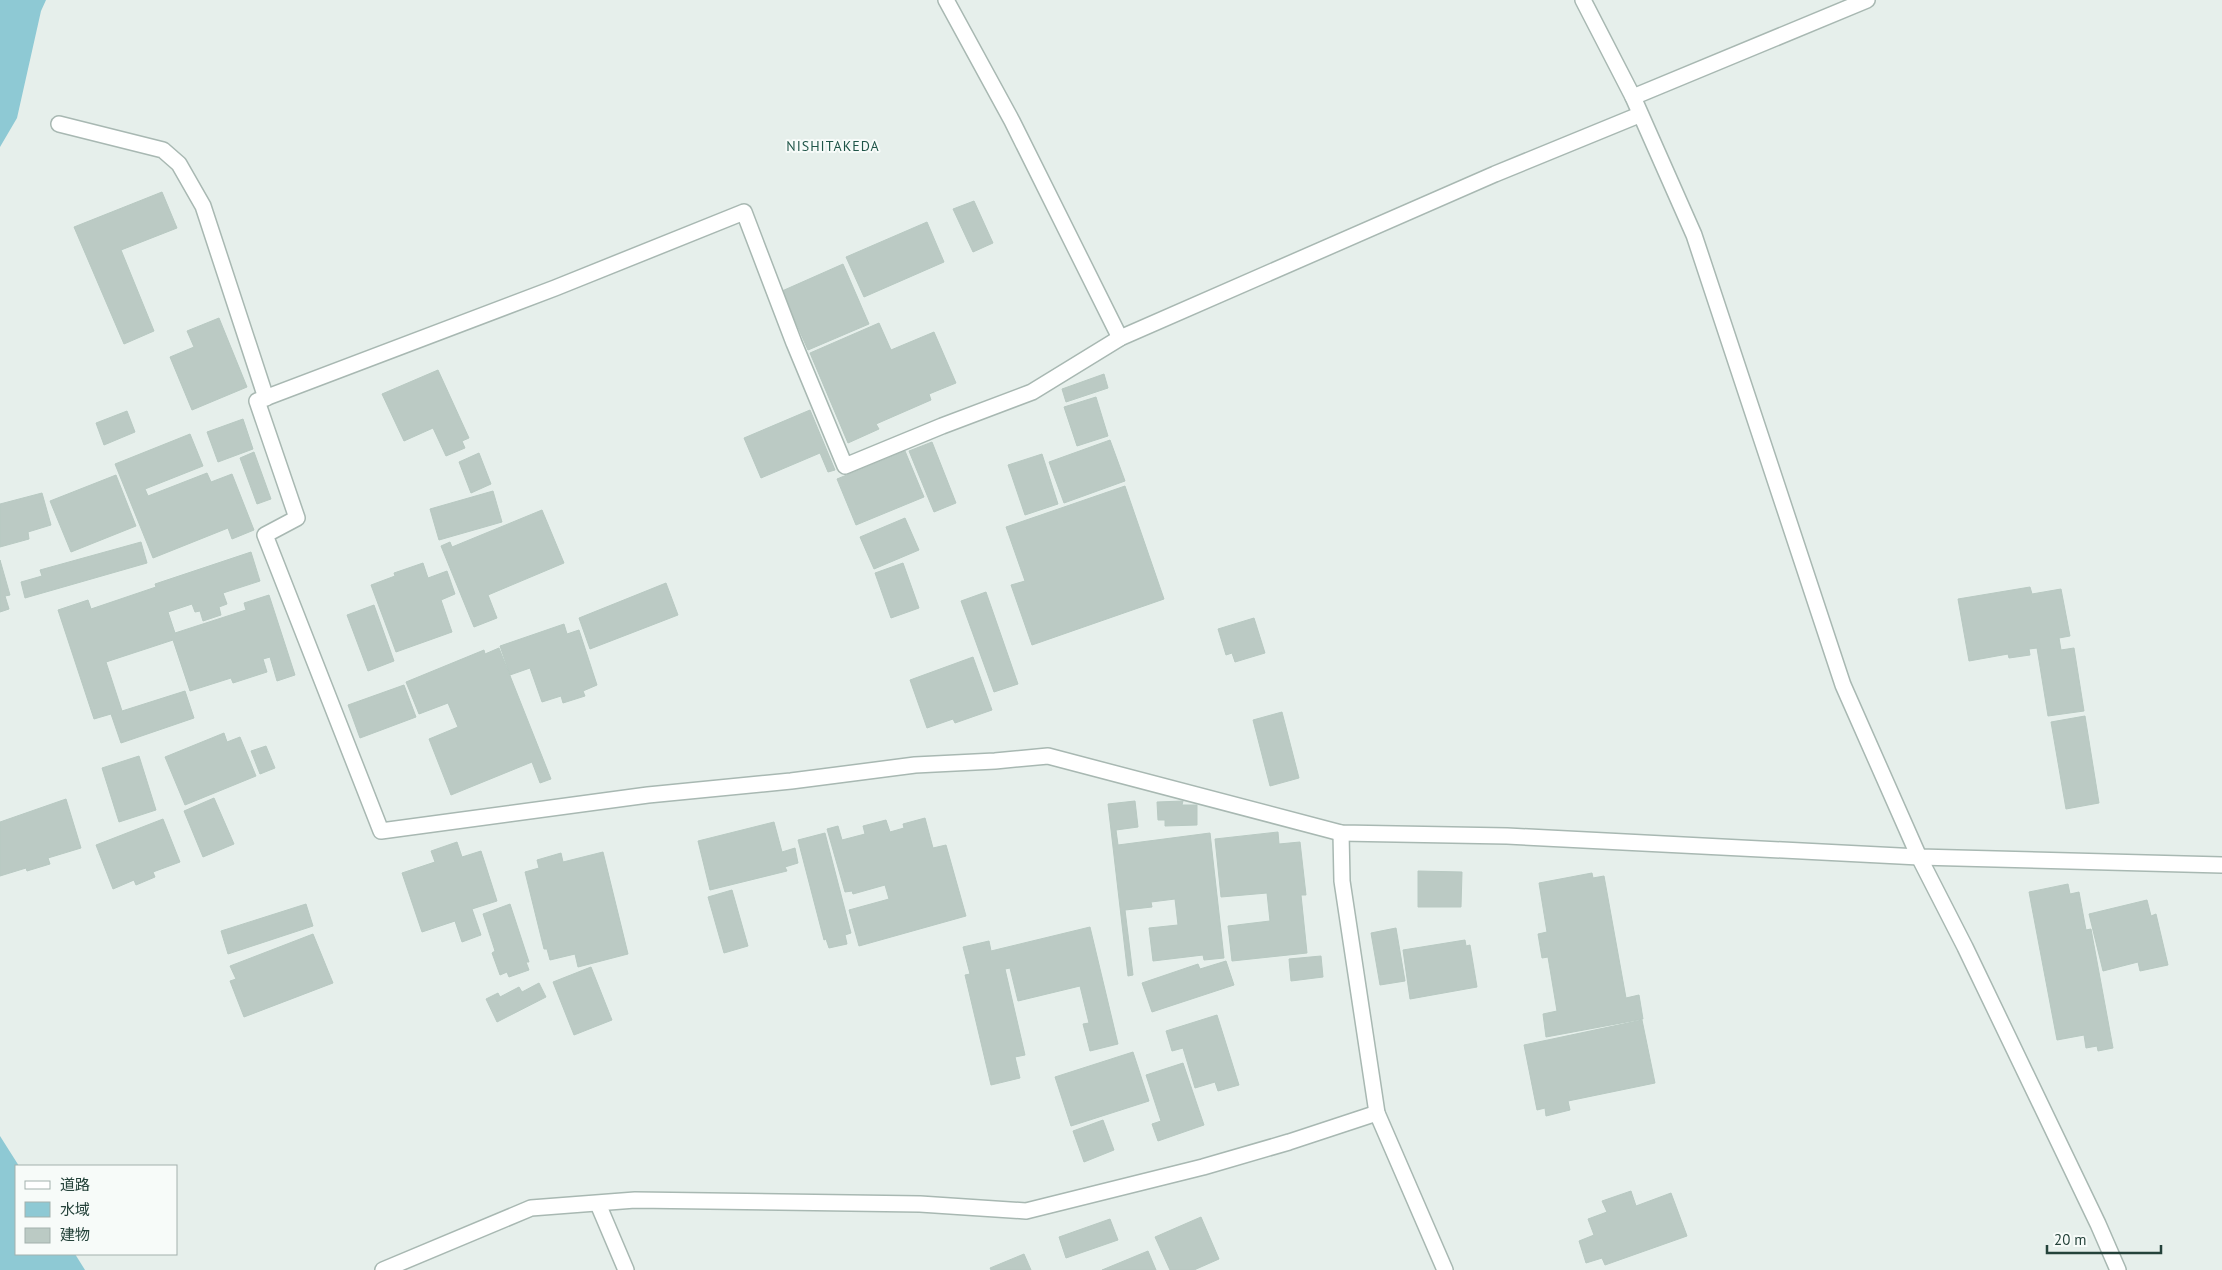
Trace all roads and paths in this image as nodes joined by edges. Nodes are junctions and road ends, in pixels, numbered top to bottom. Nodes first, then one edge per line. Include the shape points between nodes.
1 (946, 0) edge
2 (1583, 0) edge
3 (1867, 0) edge
4 (1633, 98) junction
5 (1639, 115) junction
6 (59, 124) dead end
7 (1120, 338) junction
8 (266, 398) junction
9 (1341, 834) junction
10 (1919, 857) junction
11 (2222, 865) edge
12 (1377, 1113) junction
13 (598, 1204) junction
14 (383, 1270) edge
15 (626, 1270) edge
16 (1445, 1270) edge
17 (2118, 1270) edge

1 - 7 street via 1012,120
2 - 4 street
3 - 4 street
4 - 5 street
5 - 7 street via 1495,174
5 - 10 street via 1694,235 1843,685
6 - 8 street via 163,150 179,164 203,206
7 - 8 street via 1032,392 845,466 744,212
8 - 9 street via 257,401 296,518 265,535 381,831 648,795 915,765 1048,756
9 - 10 street via 1517,836
9 - 12 street via 1342,882
10 - 11 street
10 - 17 street
12 - 13 street via 1203,1167 1026,1211 900,1204 635,1200
12 - 16 street
13 - 14 street via 531,1208
13 - 15 street

